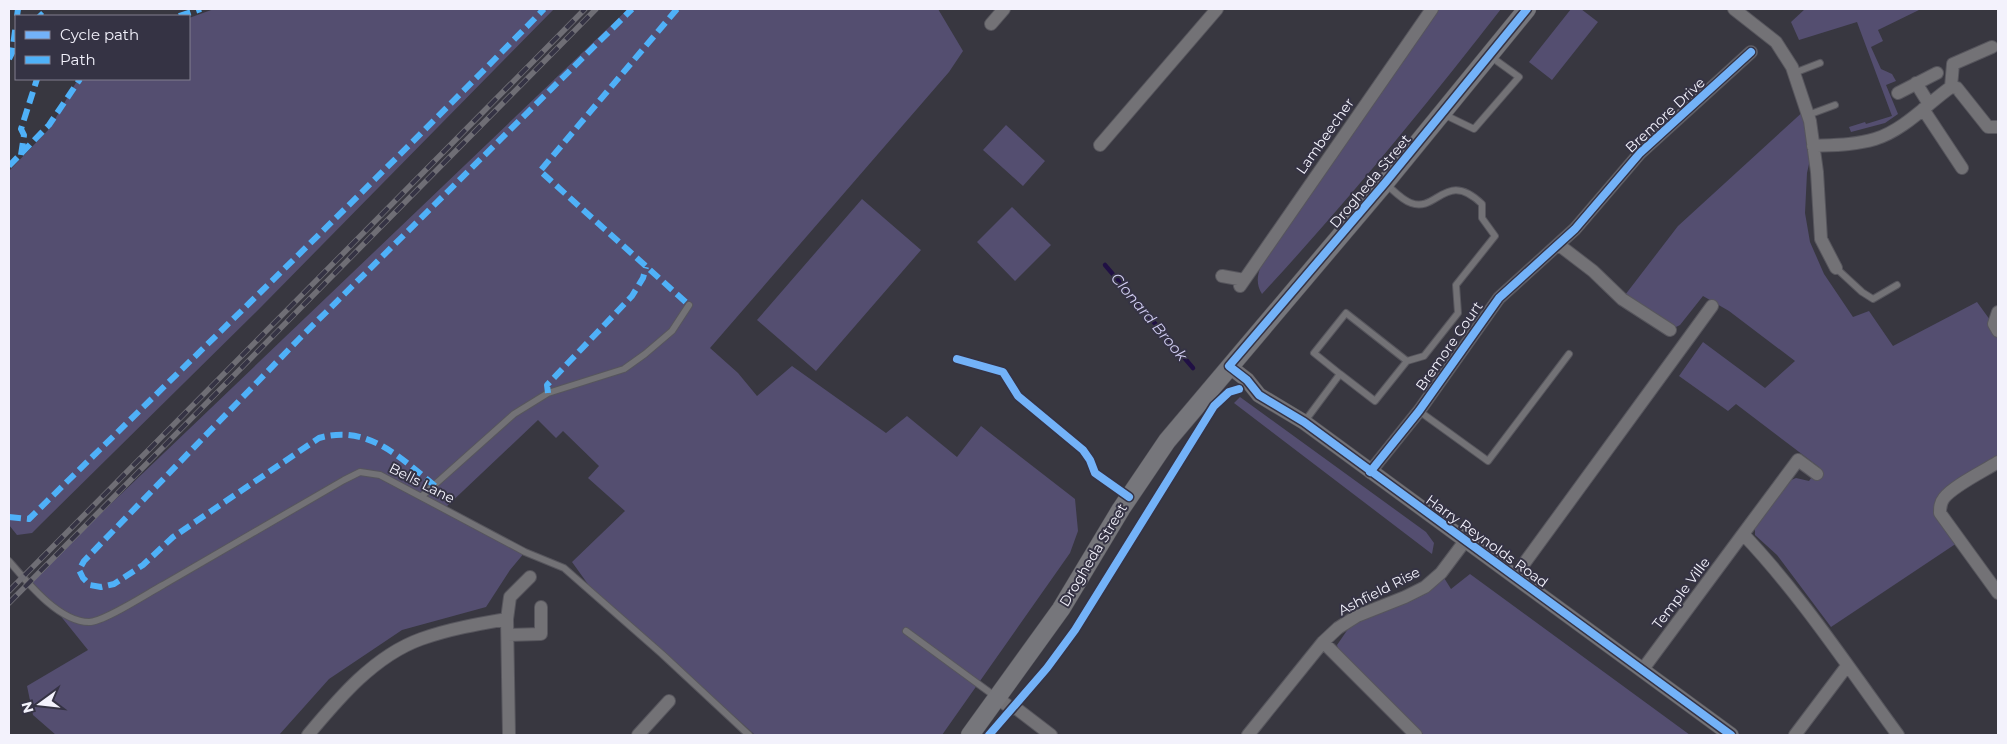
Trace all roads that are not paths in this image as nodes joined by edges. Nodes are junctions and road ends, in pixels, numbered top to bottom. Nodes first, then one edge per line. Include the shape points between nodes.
1 (1004, 9) edge
2 (1432, 9) edge
3 (1527, 9) edge
4 (1734, 9) edge
5 (1210, 11) edge
6 (991, 24) dead end
7 (1992, 47) dead end
8 (1751, 52) dead end
9 (1489, 55) junction
10 (1820, 63) dead end
11 (1937, 72) dead end
12 (1794, 73) junction
13 (1916, 83) junction
14 (1950, 87) junction
15 (1898, 93) dead end
16 (1835, 105) dead end
17 (1926, 106) junction
18 (1442, 113) junction
19 (1808, 114) junction
20 (1998, 127) edge
21 (1100, 146) dead end
22 (1813, 146) junction
23 (1962, 168) dead end
24 (1385, 183) junction
25 (1559, 245) junction
26 (1836, 268) joint
27 (1222, 276) dead end
28 (1897, 285) dead end
29 (690, 305) dead end
30 (1712, 306) dead end
31 (1998, 312) edge
32 (1670, 330) dead end
33 (1998, 331) edge
34 (1569, 354) dead end
35 (1406, 361) junction
36 (1229, 366) junction
37 (1340, 374) junction
38 (1419, 411) junction
39 (1304, 422) junction
40 (1998, 462) edge
41 (1370, 472) junction
42 (1817, 474) dead end
43 (422, 496) junction
44 (1743, 534) junction
45 (1465, 541) junction
46 (9, 561) edge
47 (1515, 576) junction
48 (530, 578) dead end
49 (1998, 593) edge
50 (541, 607) dead end
51 (507, 619) junction
52 (906, 631) dead end
53 (508, 635) junction
54 (1323, 642) junction
55 (1847, 666) junction
56 (1642, 669) junction
57 (997, 698) junction
58 (669, 701) dead end
59 (308, 735) edge
60 (509, 735) edge
61 (638, 735) edge
62 (749, 735) edge
63 (970, 735) edge
64 (1051, 735) edge
65 (1248, 735) edge
66 (1416, 735) edge
67 (1731, 735) edge
68 (1795, 735) edge
69 (1898, 735) edge

1 - 6 street
2 - 27 street, Lambeecher via 1242,283
3 - 9 main road, Drogheda Street
4 - 12 street via 1776,42
5 - 21 street
7 - 14 street via 1953,64
8 - 25 street, Bremore Drive via 1640,153
9 - 18 main road, Drogheda Street
9 - 18 lane via 1519,78 1474,130
10 - 12 lane
11 - 13 street
12 - 19 street
13 - 15 street
13 - 17 street
14 - 17 street
14 - 20 street via 1957,88 1988,127
16 - 19 lane
17 - 22 street via 1896,129 1876,139
17 - 23 street
18 - 24 main road, Drogheda Street
19 - 22 street
22 - 26 street via 1821,239
24 - 35 lane via 1409,202 1420,204 1446,191 1468,192 1482,204 1482,218 1495,236 1456,285 1458,313 1424,356
24 - 36 main road, Drogheda Street
25 - 32 street via 1622,299
25 - 38 street, Bremore Court via 1499,298
26 - 28 lane via 1873,298
29 - 43 lane via 672,331 624,369 548,393 514,414
30 - 47 street
31 - 33 street via 1994,324
34 - 38 lane, Bremore Court via 1488,461
35 - 37 lane via 1375,401
35 - 37 lane via 1346,313 1314,354
36 - 39 street, Harry Reynolds Road via 1259,395
36 - 57 main road, Drogheda Street via 1167,441 1061,608
37 - 39 lane
38 - 41 street, Bremore Court
39 - 41 street, Harry Reynolds Road
40 - 49 street via 1943,499 1940,513
41 - 45 street, Harry Reynolds Road
42 - 44 street, Temple Ville via 1798,460
43 - 46 lane, Bells Lane via 380,475 360,472 139,599 89,622 55,609
43 - 62 lane, Bells Lane via 525,552 564,568
44 - 55 street via 1780,575
44 - 56 street, Temple Ville
45 - 47 street, Harry Reynolds Road
45 - 54 street, Ashfield Rise via 1425,587 1357,616
47 - 56 street, Harry Reynolds Road
48 - 51 street via 510,597
50 - 53 street via 541,634
51 - 53 street
51 - 59 street via 444,632 419,640 389,656 335,702
52 - 57 lane
53 - 60 street
54 - 65 street, Ashfield Rise
54 - 66 street
55 - 68 street
55 - 69 street
56 - 67 street, Harry Reynolds Road
57 - 63 main road, Drogheda Street
57 - 64 street
58 - 61 street

